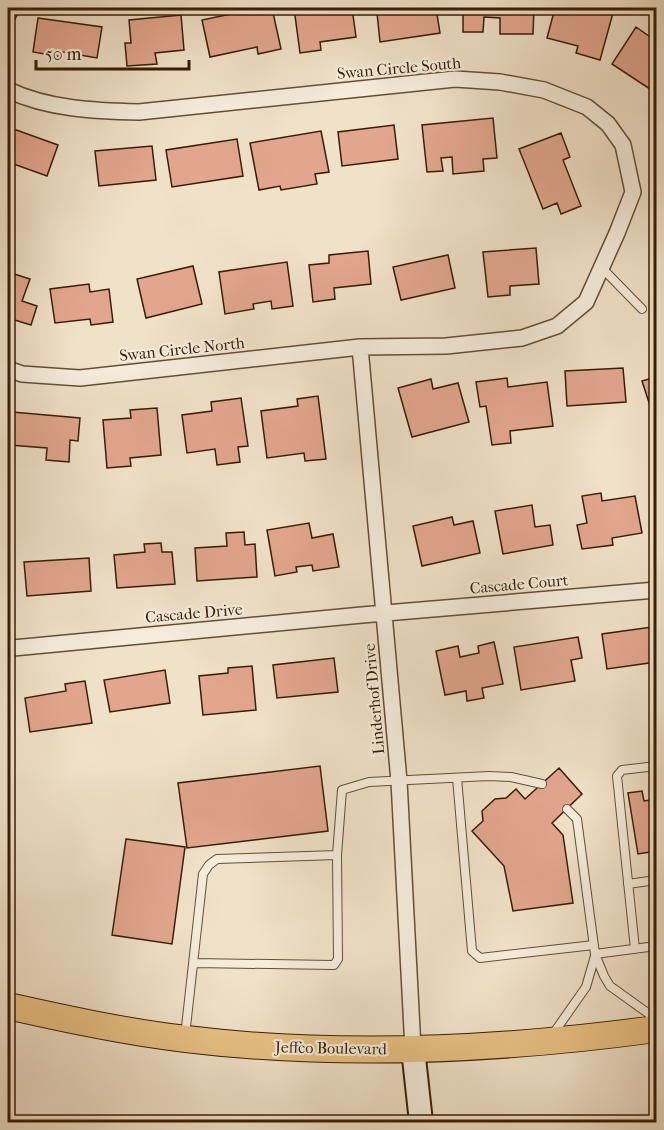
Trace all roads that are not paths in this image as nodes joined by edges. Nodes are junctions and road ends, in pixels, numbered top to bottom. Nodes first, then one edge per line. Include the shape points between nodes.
1 (8, 90) edge
2 (602, 268) junction
3 (642, 309) dead end
4 (360, 347) junction
5 (8, 369) edge
6 (657, 590) edge
7 (385, 613) junction
8 (8, 647) edge
9 (657, 766) edge
10 (457, 778) junction
11 (399, 781) junction
12 (542, 784) dead end
13 (567, 808) dead end
14 (337, 855) junction
15 (657, 880) edge
16 (628, 884) junction
17 (594, 945) junction
18 (657, 946) edge
19 (634, 949) junction
20 (595, 954) junction
21 (194, 963) junction
22 (8, 1006) edge
23 (657, 1019) edge
24 (657, 1029) edge
25 (185, 1039) junction
26 (548, 1041) junction
27 (413, 1049) junction
28 (421, 1122) edge

1 - 2 street, Swan Circle South via 92,111 139,112 455,79 544,90 587,107 608,123 622,145 633,192
2 - 3 lane
2 - 4 street, Swan Circle South via 586,302 557,326 522,338 457,345
4 - 5 street, Swan Circle North via 80,378 21,374
4 - 7 street, Linderhof Drive
6 - 7 street, Cascade Court
7 - 8 street, Cascade Drive
7 - 11 street, Linderhof Drive
9 - 16 lane via 622,770 617,776
10 - 11 lane
10 - 12 lane via 511,777
10 - 17 lane via 472,951 476,956
11 - 14 lane via 369,782 342,790
11 - 27 street, Linderhof Drive
13 - 17 lane via 577,819
14 - 21 lane via 217,860 209,864 203,874
14 - 21 lane via 338,959 334,965
15 - 16 lane
16 - 19 lane
17 - 20 lane
18 - 19 lane
19 - 20 lane
20 - 23 lane via 610,986
20 - 26 lane via 586,987
21 - 25 lane
22 - 25 main road, Jeffco Boulevard
24 - 26 main road, Jeffco Boulevard
25 - 27 main road, Jeffco Boulevard via 326,1050
26 - 27 main road, Jeffco Boulevard
27 - 28 street

